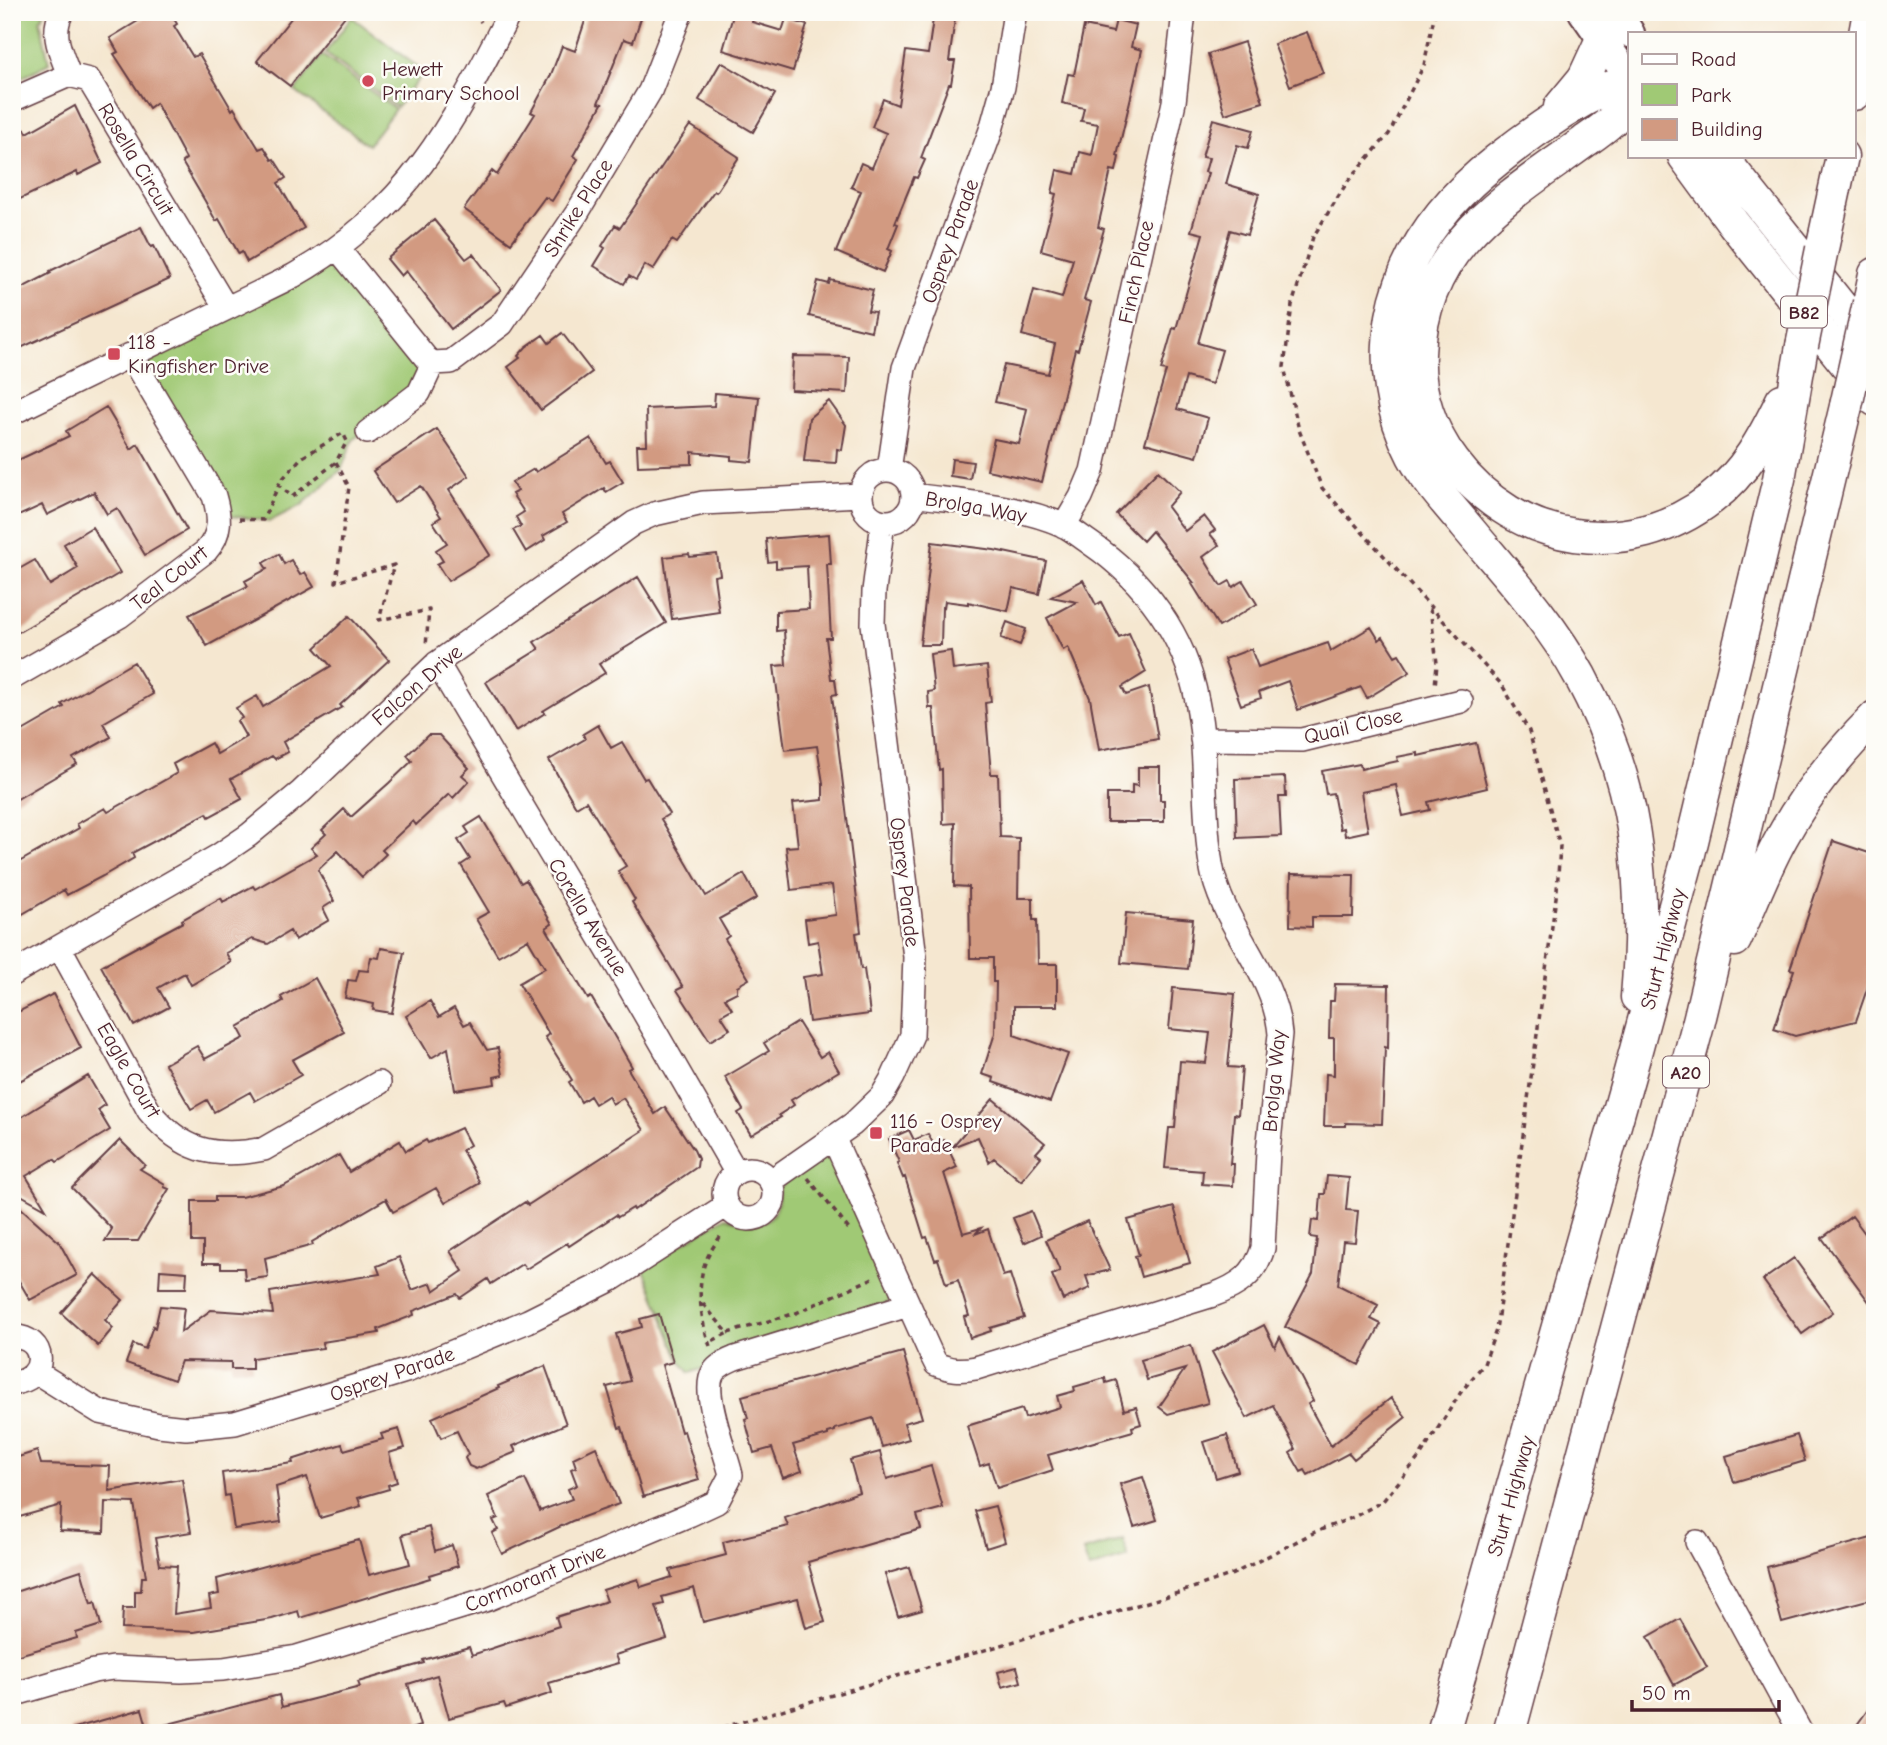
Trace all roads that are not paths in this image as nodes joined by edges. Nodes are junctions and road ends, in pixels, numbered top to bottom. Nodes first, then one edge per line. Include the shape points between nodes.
1 (62, 12) edge
2 (510, 12) edge
3 (681, 12) edge
4 (1015, 12) edge
5 (1184, 12) edge
6 (1583, 12) edge
7 (1870, 12) edge
8 (1616, 28) edge
9 (1628, 73) edge
10 (69, 75) junction
11 (1628, 82) edge
12 (1856, 84) edge
13 (12, 100) edge
14 (1628, 101) edge
15 (1616, 130) edge
16 (1534, 133) junction
17 (1671, 158) edge
18 (1686, 158) edge
19 (1723, 158) edge
20 (1842, 158) edge
21 (1732, 223) junction
22 (338, 248) junction
23 (1872, 289) edge
24 (226, 308) junction
25 (1802, 346) junction
26 (1875, 349) edge
27 (130, 355) junction
28 (433, 363) junction
29 (1861, 403) edge
30 (12, 413) edge
31 (368, 432) dead end
32 (889, 470) junction
33 (860, 495) junction
34 (913, 495) junction
35 (883, 522) junction
36 (1064, 526) junction
37 (431, 655) junction
38 (12, 678) edge
39 (1461, 701) dead end
40 (1875, 718) edge
41 (1202, 739) junction
42 (60, 948) junction
43 (12, 974) edge
44 (1699, 1021) junction
45 (1630, 1072) junction
46 (379, 1083) dead end
47 (833, 1138) junction
48 (736, 1172) junction
49 (771, 1181) junction
50 (727, 1205) junction
51 (908, 1305) junction
52 (12, 1337) edge
53 (36, 1372) junction
54 (12, 1382) edge
55 (1697, 1542) dead end
56 (12, 1695) edge
57 (1443, 1733) edge
58 (1509, 1733) edge
59 (1801, 1733) edge

1 - 10 street via 55,24 57,42
2 - 22 street via 463,104 410,182
3 - 28 street, Shrike Place via 650,91 577,213 502,324 456,360
4 - 32 street, Osprey Parade via 991,130 904,369
5 - 36 street, Finch Place via 1174,102 1095,458
6 - 8 main road
7 - 12 highway
8 - 9 main road
8 - 16 highway via 1573,93
10 - 13 street
10 - 24 street, Rosella Circuit via 89,80
11 - 16 highway via 1600,92
14 - 15 highway
15 - 25 highway via 1497,206 1469,231 1439,273 1430,294 1418,355 1424,397 1437,436 1464,475 1510,514 1557,532 1602,538 1672,523 1713,498 1751,457 1783,397
16 - 45 highway via 1472,180 1422,240 1394,306 1389,374 1396,415 1413,456 1550,629 1580,676 1615,755 1634,827 1642,905
17 - 21 highway
18 - 21 highway, B82
19 - 26 highway, B82
20 - 25 highway, Sturt Highway / A20, bridge
21 - 29 highway, B82
22 - 24 street
22 - 28 street
23 - 29 highway, A20, bridge
24 - 27 street
25 - 45 highway, Sturt Highway / A20 via 1779,479 1729,691
27 - 30 street
27 - 38 street, Teal Court via 214,496 219,513 214,542 120,616
28 - 31 street via 419,393
29 - 44 highway, A20
32 - 33 street via 875,472 864,482
32 - 34 street via 910,483
33 - 35 street via 863,508
33 - 37 street, Falcon Drive via 703,503 654,514
34 - 35 street via 909,510 898,520
34 - 36 street, Brolga Way via 1009,509
35 - 47 street, Osprey Parade via 873,624 915,957 914,1018 912,1035 882,1096
36 - 41 street, Brolga Way via 1112,558 1168,622 1197,700
37 - 42 street, Falcon Drive via 301,792 249,835
37 - 48 street, Corella Avenue
39 - 41 street, Quail Close via 1302,740
40 - 44 highway via 1819,780 1785,832
41 - 51 street, Brolga Way via 1211,866 1229,915 1271,994 1279,1021 1260,1258 1238,1286 962,1371 936,1364
42 - 43 street, Falcon Drive
42 - 46 street, Eagle Court via 149,1111 164,1128 200,1150 222,1154 264,1149
44 - 58 highway, A20
45 - 57 highway, Sturt Highway / A20
47 - 49 street, Osprey Parade
47 - 51 street, Brolga Way
48 - 49 street via 759,1171
48 - 50 street via 725,1187
49 - 50 street via 773,1200 761,1215 742,1217
50 - 53 street, Osprey Parade via 612,1279 528,1321 409,1370 235,1423 186,1428 100,1412
51 - 56 street, Cormorant Drive via 718,1367 709,1382 709,1397 731,1475 717,1502 689,1515 488,1599 297,1657 223,1669 113,1668
52 - 53 street via 22,1337 37,1348
53 - 54 street via 29,1380
55 - 59 street

